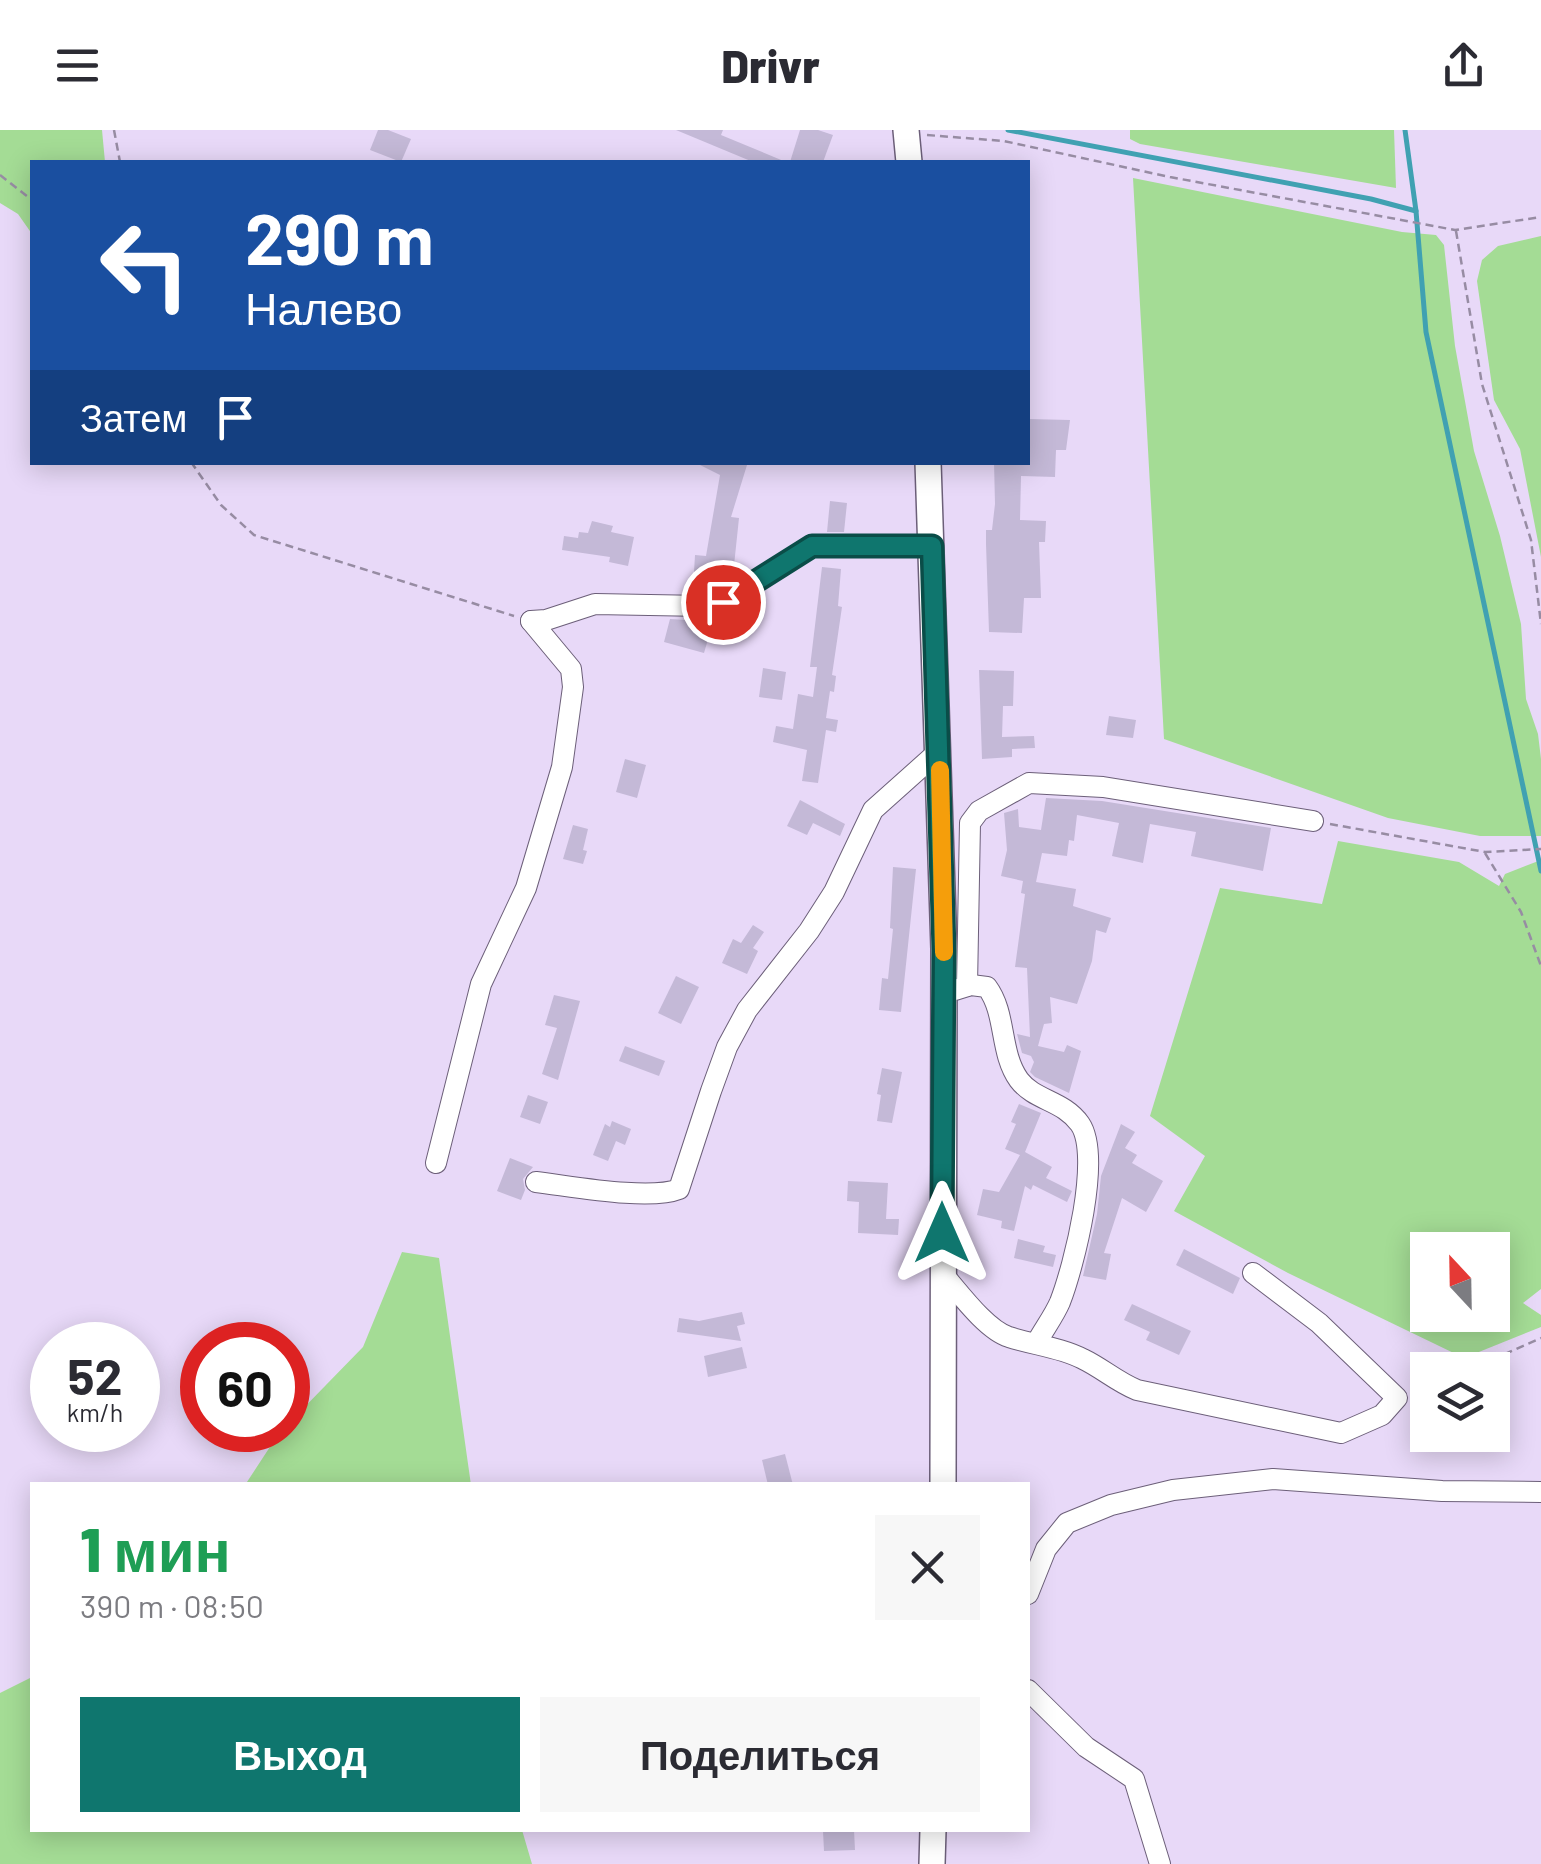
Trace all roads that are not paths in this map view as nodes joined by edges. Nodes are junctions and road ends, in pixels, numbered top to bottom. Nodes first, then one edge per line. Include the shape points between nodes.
1 (906, 131) edge
2 (908, 160) edge
3 (928, 466) edge
4 (932, 546) junction
5 (939, 751) junction
6 (1314, 821) road end
7 (956, 990) junction
8 (436, 1164) dead end
9 (536, 1182) dead end
10 (942, 1272) junction
11 (1253, 1273) dead end
12 (1037, 1342) junction
13 (943, 1482) edge
14 (1541, 1492) edge
15 (1030, 1589) edge
16 (1030, 1692) edge
17 (933, 1832) edge
18 (932, 1864) edge
19 (1160, 1864) edge

1 - 2 main road
3 - 4 main road
4 - 5 main road
4 - 8 lane via 812,546 723,602 595,604 532,621 571,669 562,767 526,888 481,984
5 - 7 main road
5 - 9 lane via 874,810 834,892 747,1010 727,1047 679,1189 638,1192
6 - 7 lane via 1103,787 1029,783 978,811 970,823
7 - 10 main road
7 - 12 lane via 988,986 1019,1079 1068,1108 1090,1149 1059,1303
10 - 12 lane via 1005,1336
10 - 13 main road
11 - 12 lane via 1320,1323 1397,1398 1382,1415 1341,1433 1300,1426 1137,1390 1086,1359
14 - 15 lane via 1272,1479 1173,1490 1111,1504 1067,1523 1046,1549
16 - 19 lane via 1086,1747 1134,1779
17 - 18 main road

